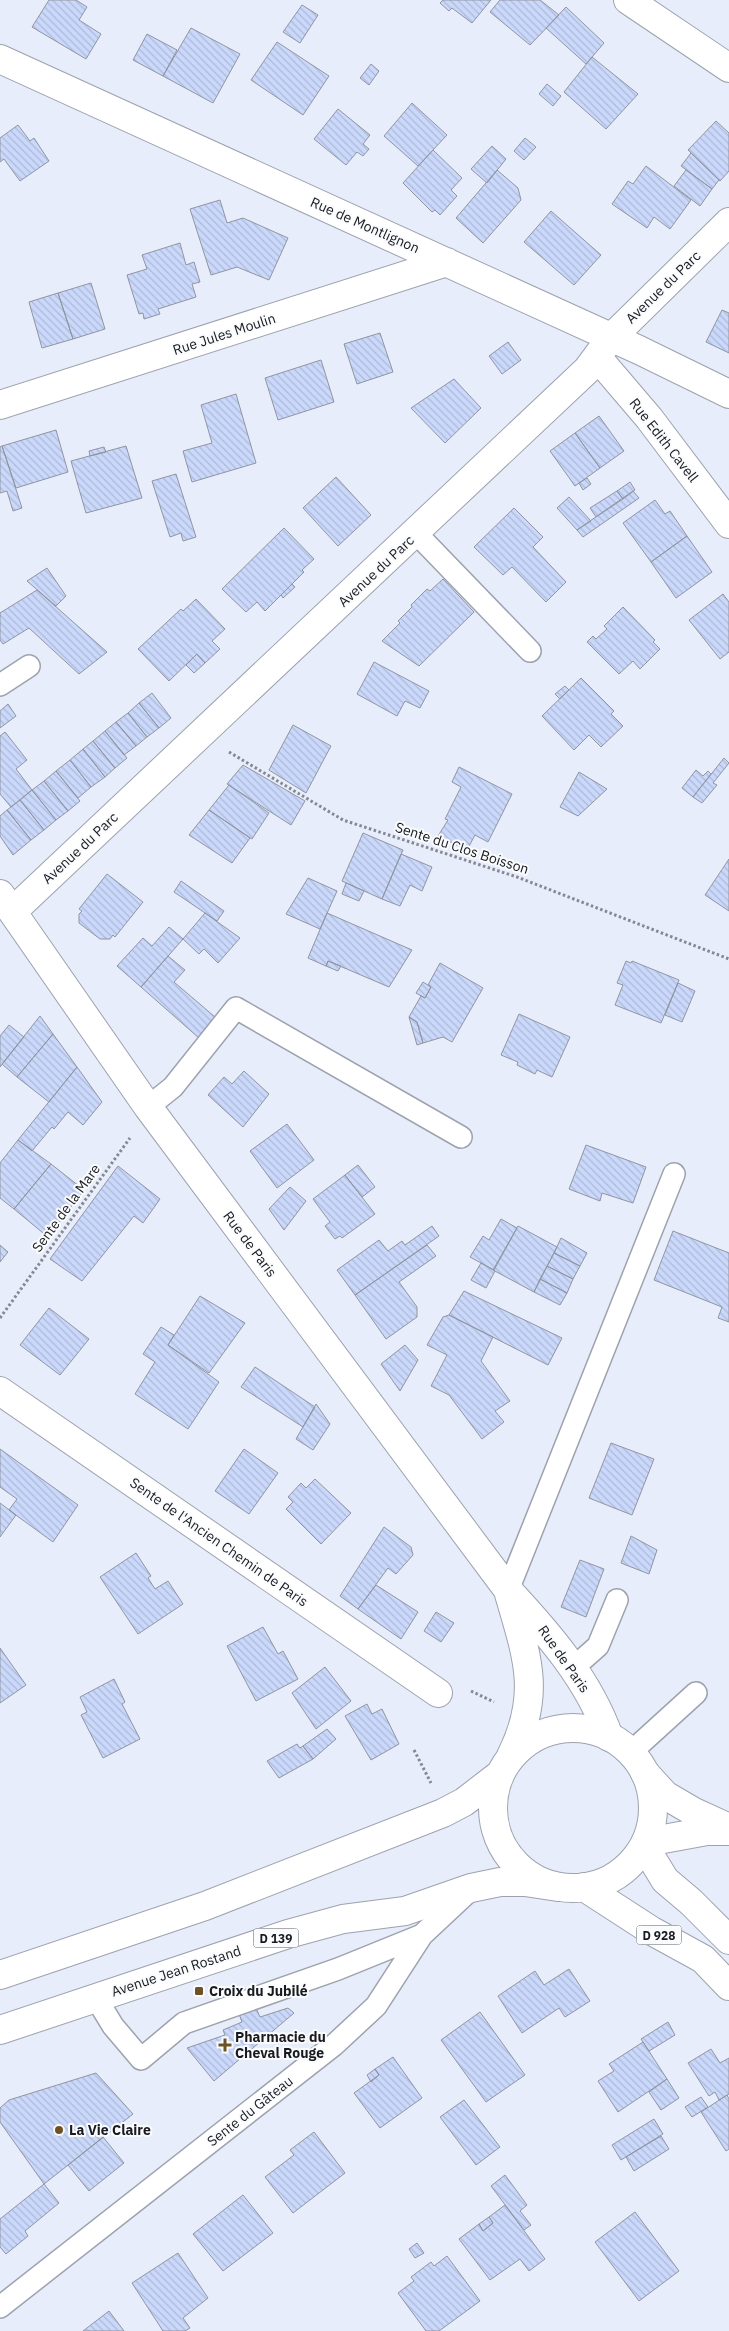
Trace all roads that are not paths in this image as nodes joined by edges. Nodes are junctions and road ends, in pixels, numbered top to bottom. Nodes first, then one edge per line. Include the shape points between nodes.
1 (628, 0) edge
2 (0, 59) edge
3 (729, 68) edge
4 (729, 222) edge
5 (448, 262) junction
6 (603, 348) junction
7 (729, 394) edge
8 (0, 405) edge
9 (729, 524) edge
10 (416, 534) junction
11 (530, 651) dead end
12 (29, 666) dead end
13 (0, 685) edge
14 (6, 902) edge
15 (152, 1112) junction
16 (462, 1137) dead end
17 (674, 1174) dead end
18 (0, 1391) edge
19 (508, 1590) junction
20 (617, 1600) dead end
21 (572, 1669) junction
22 (438, 1692) dead end
23 (696, 1693) dead end
24 (609, 1737) junction
25 (638, 1763) junction
26 (505, 1766) junction
27 (729, 1830) edge
28 (646, 1844) junction
29 (571, 1887) junction
30 (471, 1888) junction
31 (422, 1935) junction
32 (729, 1940) edge
33 (0, 1975) edge
34 (729, 1986) edge
35 (96, 1998) junction
36 (0, 2030) edge
37 (0, 2307) edge

1 - 3 street
2 - 5 street, Rue de Montlignon
4 - 6 street, Avenue du Parc
5 - 6 street, Rue de Montlignon
5 - 8 street, Rue Jules Moulin
6 - 7 street, Rue de Montlignon via 639,350
6 - 9 street, Rue Edith Cavell via 649,418
6 - 10 street, Avenue du Parc via 587,370
10 - 11 lane
10 - 14 street, Avenue du Parc via 200,735
12 - 13 lane
14 - 15 street, Rue de Paris
15 - 16 lane via 236,1008
15 - 19 street, Rue de Paris
17 - 19 lane
18 - 22 street, Sente de l'Ancien Chemin de Paris
19 - 21 street, Rue de Paris via 544,1628
19 - 26 street, Rue de Paris via 529,1668 531,1693 526,1720
20 - 21 lane via 598,1646
21 - 24 street, Rue de Paris via 600,1711
23 - 25 lane
24 - 25 street
24 - 26 street via 589,1730 546,1733 527,1742
25 - 27 street via 665,1795
25 - 28 street via 652,1792
26 - 29 street via 493,1795 493,1820 501,1845 515,1864 532,1876
26 - 33 street via 471,1798 443,1813 205,1906
27 - 28 street via 707,1831
28 - 29 street via 620,1872 603,1882
28 - 32 street via 665,1880
29 - 30 street, Avenue Jean Rostand / D 139 via 500,1882
29 - 34 street, D 928 via 703,1959
30 - 31 lane, Sente du Gâteau
30 - 35 street, Avenue Jean Rostand / D 139 via 406,1910 343,1919 288,1934
31 - 35 lane via 338,1969 184,2023 141,2059 113,2026
31 - 37 lane, Sente du Gâteau via 376,2006 334,2045
35 - 36 street, Avenue Jean Rostand / D 139

